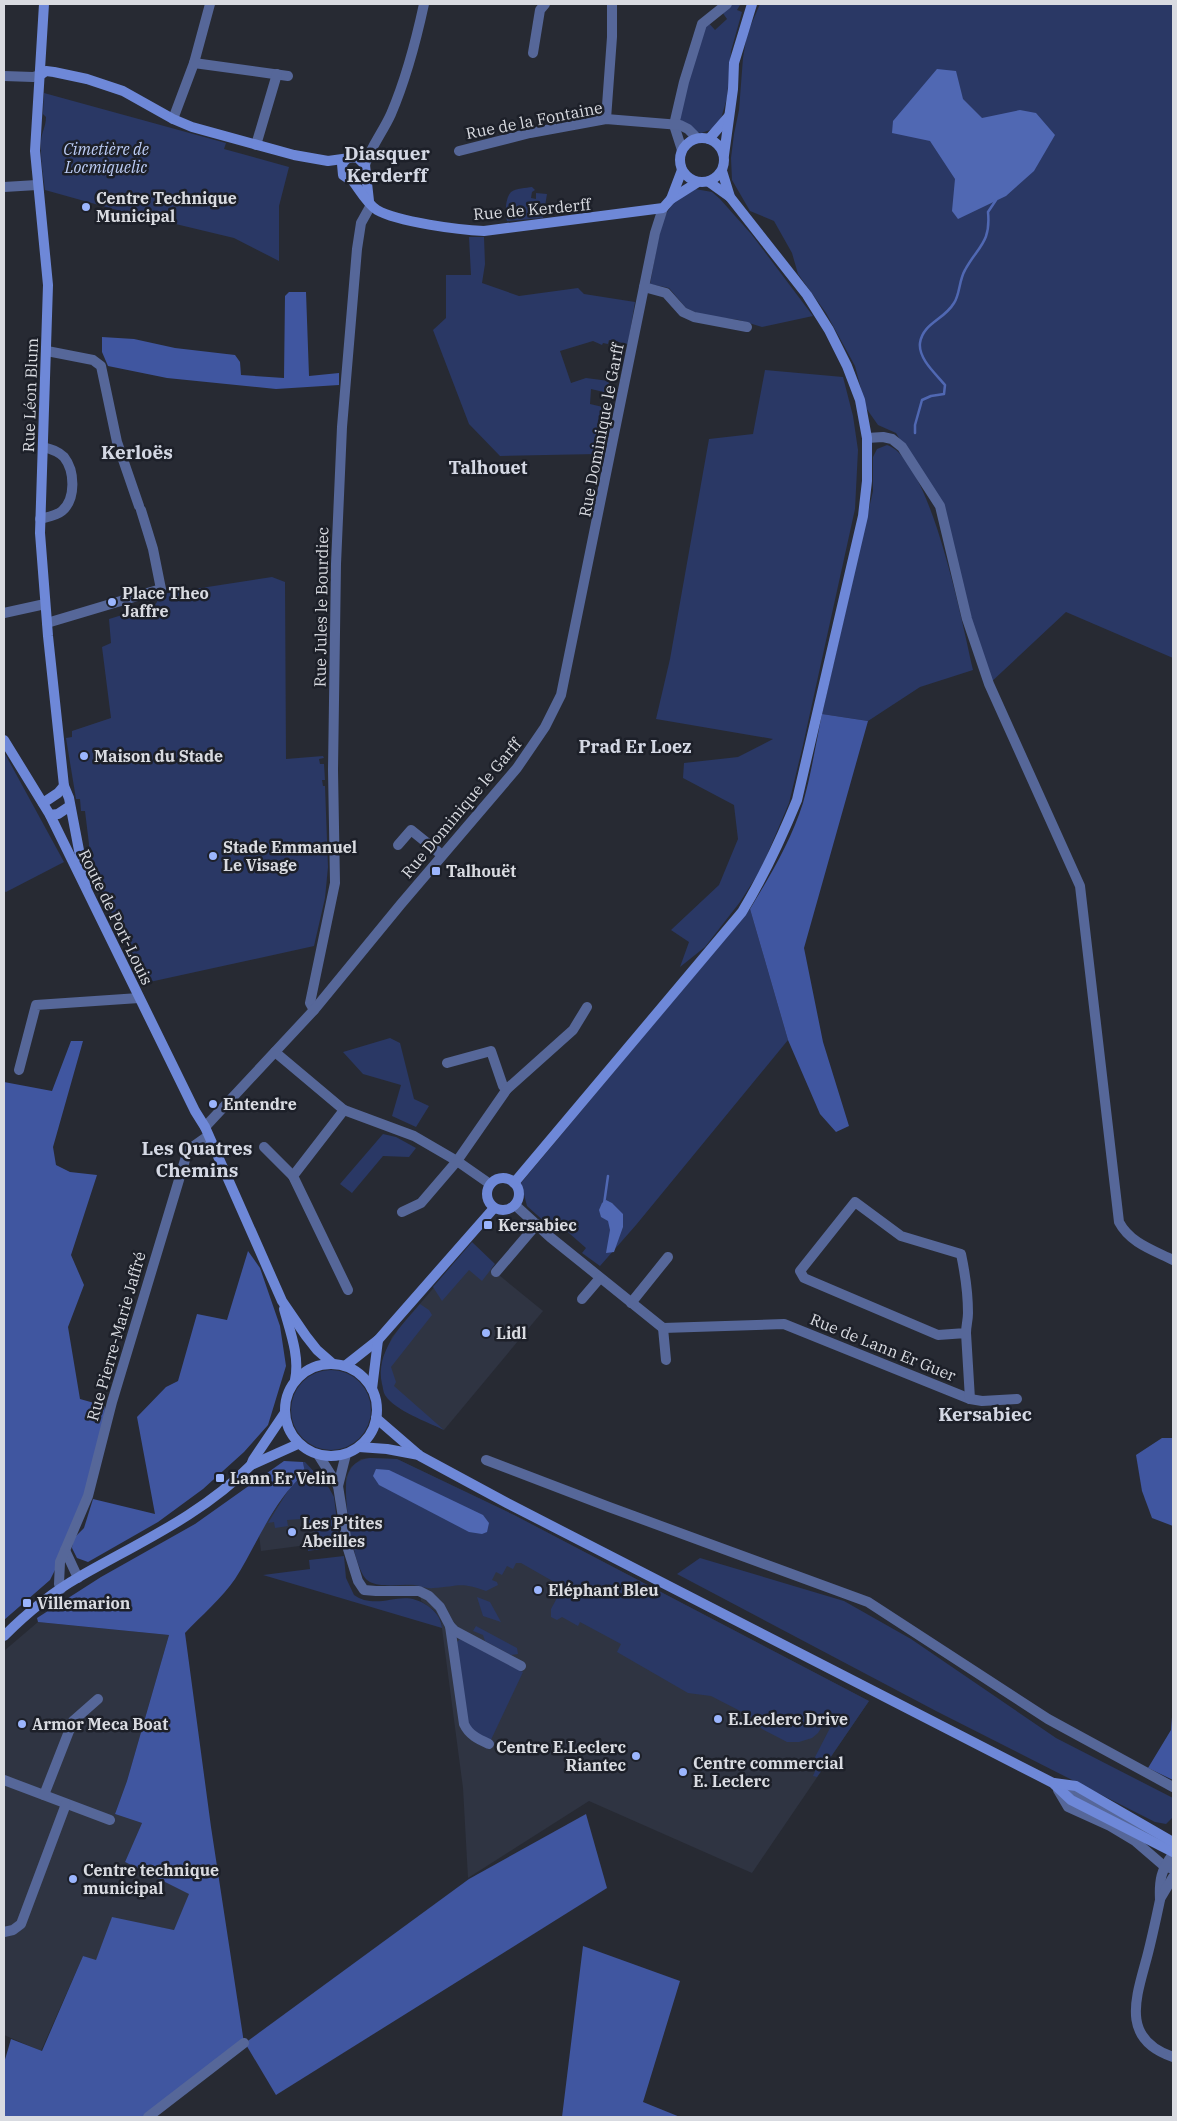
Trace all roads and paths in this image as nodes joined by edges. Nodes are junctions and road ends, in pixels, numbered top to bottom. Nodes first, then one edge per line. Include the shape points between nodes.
1 (44, 4) edge
2 (210, 4) edge
3 (424, 4) edge
4 (545, 4) edge
5 (612, 4) edge
6 (726, 4) edge
7 (752, 4) edge
8 (533, 53) dead end
9 (194, 63) junction
10 (277, 74) junction
11 (40, 75) junction
12 (4, 76) edge
13 (288, 76) dead end
14 (729, 115) junction
15 (174, 119) junction
16 (606, 119) junction
17 (674, 125) junction
18 (697, 138) junction
19 (709, 139) junction
20 (256, 145) junction
21 (370, 148) junction
22 (682, 150) junction
23 (459, 151) dead end
24 (724, 154) junction
25 (352, 157) junction
26 (328, 162) junction
27 (364, 168) junction
28 (682, 170) junction
29 (342, 171) junction
30 (722, 171) junction
31 (352, 180) junction
32 (698, 182) junction
33 (709, 182) junction
34 (37, 185) junction
35 (4, 187) edge
36 (730, 197) junction
37 (671, 199) junction
38 (370, 203) junction
39 (663, 208) junction
40 (644, 287) junction
41 (747, 327) dead end
42 (47, 351) junction
43 (867, 438) junction
44 (43, 447) junction
45 (40, 519) junction
46 (45, 604) junction
47 (4, 613) edge
48 (47, 623) junction
49 (4, 740) edge
50 (64, 786) junction
51 (43, 803) junction
52 (70, 806) junction
53 (50, 815) junction
54 (398, 845) dead end
55 (442, 855) junction
56 (86, 887) junction
57 (139, 998) junction
58 (586, 1007) dead end
59 (314, 1010) junction
60 (275, 1052) junction
61 (448, 1063) dead end
62 (19, 1070) dead end
63 (506, 1089) junction
64 (344, 1110) junction
65 (195, 1111) junction
66 (205, 1127) junction
67 (206, 1138) junction
68 (264, 1147) dead end
69 (457, 1161) junction
70 (224, 1172) junction
71 (293, 1176) junction
72 (514, 1182) junction
73 (490, 1184) junction
74 (515, 1205) junction
75 (494, 1208) junction
76 (402, 1212) dead end
77 (537, 1224) junction
78 (668, 1257) dead end
79 (1173, 1260) edge
80 (496, 1272) dead end
81 (600, 1278) junction
82 (348, 1290) dead end
83 (582, 1299) dead end
84 (282, 1300) junction
85 (631, 1303) junction
86 (664, 1328) junction
87 (966, 1333) junction
88 (378, 1340) junction
89 (666, 1360) dead end
90 (334, 1364) junction
91 (345, 1366) junction
92 (295, 1380) junction
93 (372, 1389) junction
94 (970, 1399) junction
95 (1017, 1399) dead end
96 (284, 1414) junction
97 (376, 1418) junction
98 (298, 1444) junction
99 (359, 1447) junction
100 (346, 1454) junction
101 (319, 1456) junction
102 (420, 1456) junction
103 (486, 1460) dead end
104 (251, 1465) junction
105 (338, 1486) junction
106 (65, 1550) junction
107 (78, 1578) junction
108 (61, 1589) junction
109 (450, 1626) junction
110 (4, 1636) edge
111 (521, 1666) dead end
112 (98, 1699) dead end
113 (489, 1744) dead end
114 (4, 1780) edge
115 (1053, 1783) junction
116 (1173, 1787) edge
117 (44, 1795) junction
118 (66, 1804) junction
119 (110, 1820) dead end
120 (1173, 1842) edge
121 (1173, 1847) edge
122 (1173, 1853) edge
123 (1168, 1868) edge
124 (1173, 1878) edge
125 (1160, 1900) junction
126 (4, 1932) edge
127 (244, 2043) dead end
128 (1173, 2057) edge
129 (148, 2117) edge

1 - 11 street, Rue Léon Blum
2 - 9 street
3 - 21 street via 406,75 390,115
4 - 8 street via 540,10
5 - 16 street
6 - 17 street via 702,24
7 - 14 street via 734,63
9 - 10 street
9 - 15 street
10 - 13 street
10 - 20 street
11 - 12 street
11 - 15 street via 46,71 87,78 123,91
11 - 34 street, Rue Léon Blum via 35,151
14 - 19 street
14 - 24 street
15 - 20 street
16 - 17 street, Rue de la Fontaine
16 - 23 street, Rue de la Fontaine
17 - 18 street via 688,129
17 - 22 street
18 - 19 street
18 - 22 street
19 - 24 street
20 - 26 street
21 - 25 street
21 - 27 street
22 - 28 street via 679,161
24 - 30 street
25 - 26 street
25 - 27 street
25 - 29 street via 342,164
26 - 29 street
27 - 31 street via 359,179
27 - 38 street
28 - 32 street
28 - 37 street
29 - 31 street
30 - 33 street
30 - 36 street
31 - 38 street, Rue de Kerderff
32 - 33 street
32 - 37 street
33 - 36 street
34 - 35 street
34 - 42 street, Rue Léon Blum via 48,285
36 - 43 street via 807,295 829,330 860,400
37 - 39 street
38 - 39 street, Rue de Kerderff via 378,211 405,219 484,231
38 - 59 street, Rue Jules le Bourdiec via 361,223 357,249 342,427 332,770 335,883 310,1003
39 - 40 street, Rue Dominique le Garff
40 - 41 street via 666,293 683,312 694,317
40 - 55 street, Rue Dominique le Garff via 561,695 545,727 517,768
42 - 44 street, Rue Léon Blum
42 - 48 street via 93,360 101,366 117,442 153,549 161,590
43 - 72 street via 863,516 797,800 780,843 742,912
43 - 79 street via 883,437 902,447 940,506 967,619 989,684 1080,886 1119,1222 1135,1241
44 - 45 street, Rue Léon Blum
44 - 45 street via 63,456 72,476 73,490 61,512
45 - 46 street, Rue Léon Blum
46 - 47 street
46 - 48 street, Rue Léon Blum
48 - 50 street, Rue Léon Blum
49 - 51 street, Route de Port-Louis
50 - 51 street
50 - 52 street, Rue Léon Blum
51 - 53 street, Route de Port-Louis
52 - 53 street via 65,811
52 - 56 street, Rue Léon Blum
53 - 56 street, Route de Port-Louis
54 - 55 street via 411,830
55 - 59 street, Rue Dominique le Garff
56 - 57 street, Route de Port-Louis
57 - 62 street via 36,1005
57 - 65 street, Route de Port-Louis
58 - 63 street via 573,1030
59 - 60 street, Rue Dominique le Garff
60 - 64 street
60 - 66 street, Rue Dominique le Garff
61 - 63 street via 491,1051
63 - 69 street
64 - 69 street via 414,1136
64 - 71 street
65 - 66 street, Route de Port-Louis
65 - 67 street, Route de Port-Louis
66 - 70 street, Route de Port-Louis
67 - 70 street, Route de Port-Louis
67 - 106 street, Rue Pierre-Marie Jaffré via 188,1150 112,1402 88,1496
68 - 71 street
69 - 73 street
69 - 76 street via 421,1203
70 - 84 street, Route de Port-Louis
71 - 82 street
72 - 73 street via 499,1178
72 - 74 street via 519,1192
73 - 75 street via 487,1197
74 - 75 street via 508,1210
74 - 77 street
75 - 88 street
77 - 80 street
77 - 81 street
78 - 85 street
81 - 83 street
81 - 85 street
84 - 90 street, Route de Port-Louis via 317,1350
84 - 92 street, Route de Port-Louis via 295,1351
85 - 86 street
86 - 89 street
86 - 94 street, Rue de Lann Er Guer via 784,1324
87 - 87 street, Rue de Lann Er Guer via 968,1314 961,1254 901,1236 855,1202 800,1271 804,1278 938,1335
87 - 94 street, Rue de Lann Er Guer
88 - 91 street
88 - 93 street
90 - 91 street
90 - 92 street via 312,1368
91 - 93 street via 360,1375
92 - 96 street via 284,1404
93 - 97 street
94 - 95 street, Rue de Lann Er Guer
96 - 98 street
96 - 104 street
97 - 99 street via 371,1434
97 - 102 street
98 - 101 street
98 - 104 street
99 - 100 street
99 - 102 street via 387,1448
100 - 101 street
100 - 105 street
101 - 105 street
102 - 115 street
103 - 116 street via 868,1602 1048,1719
104 - 107 street via 200,1508
105 - 109 street via 348,1549 364,1590 419,1591 440,1607
106 - 107 street
106 - 108 street, Rue Pierre-Marie Jaffré via 60,1562
107 - 108 street
108 - 110 street via 26,1614
109 - 111 street
109 - 113 street via 464,1724 473,1736
112 - 117 street via 73,1721
114 - 117 street
115 - 120 street via 1076,1786
115 - 121 street
115 - 122 street via 1071,1800
115 - 123 street via 1068,1807 1135,1841
117 - 118 street
118 - 119 street
118 - 126 street via 21,1924
122 - 123 street
123 - 125 street via 1159,1885
124 - 125 street
125 - 128 street via 1135,2003 1136,2023 1150,2045
127 - 129 street

